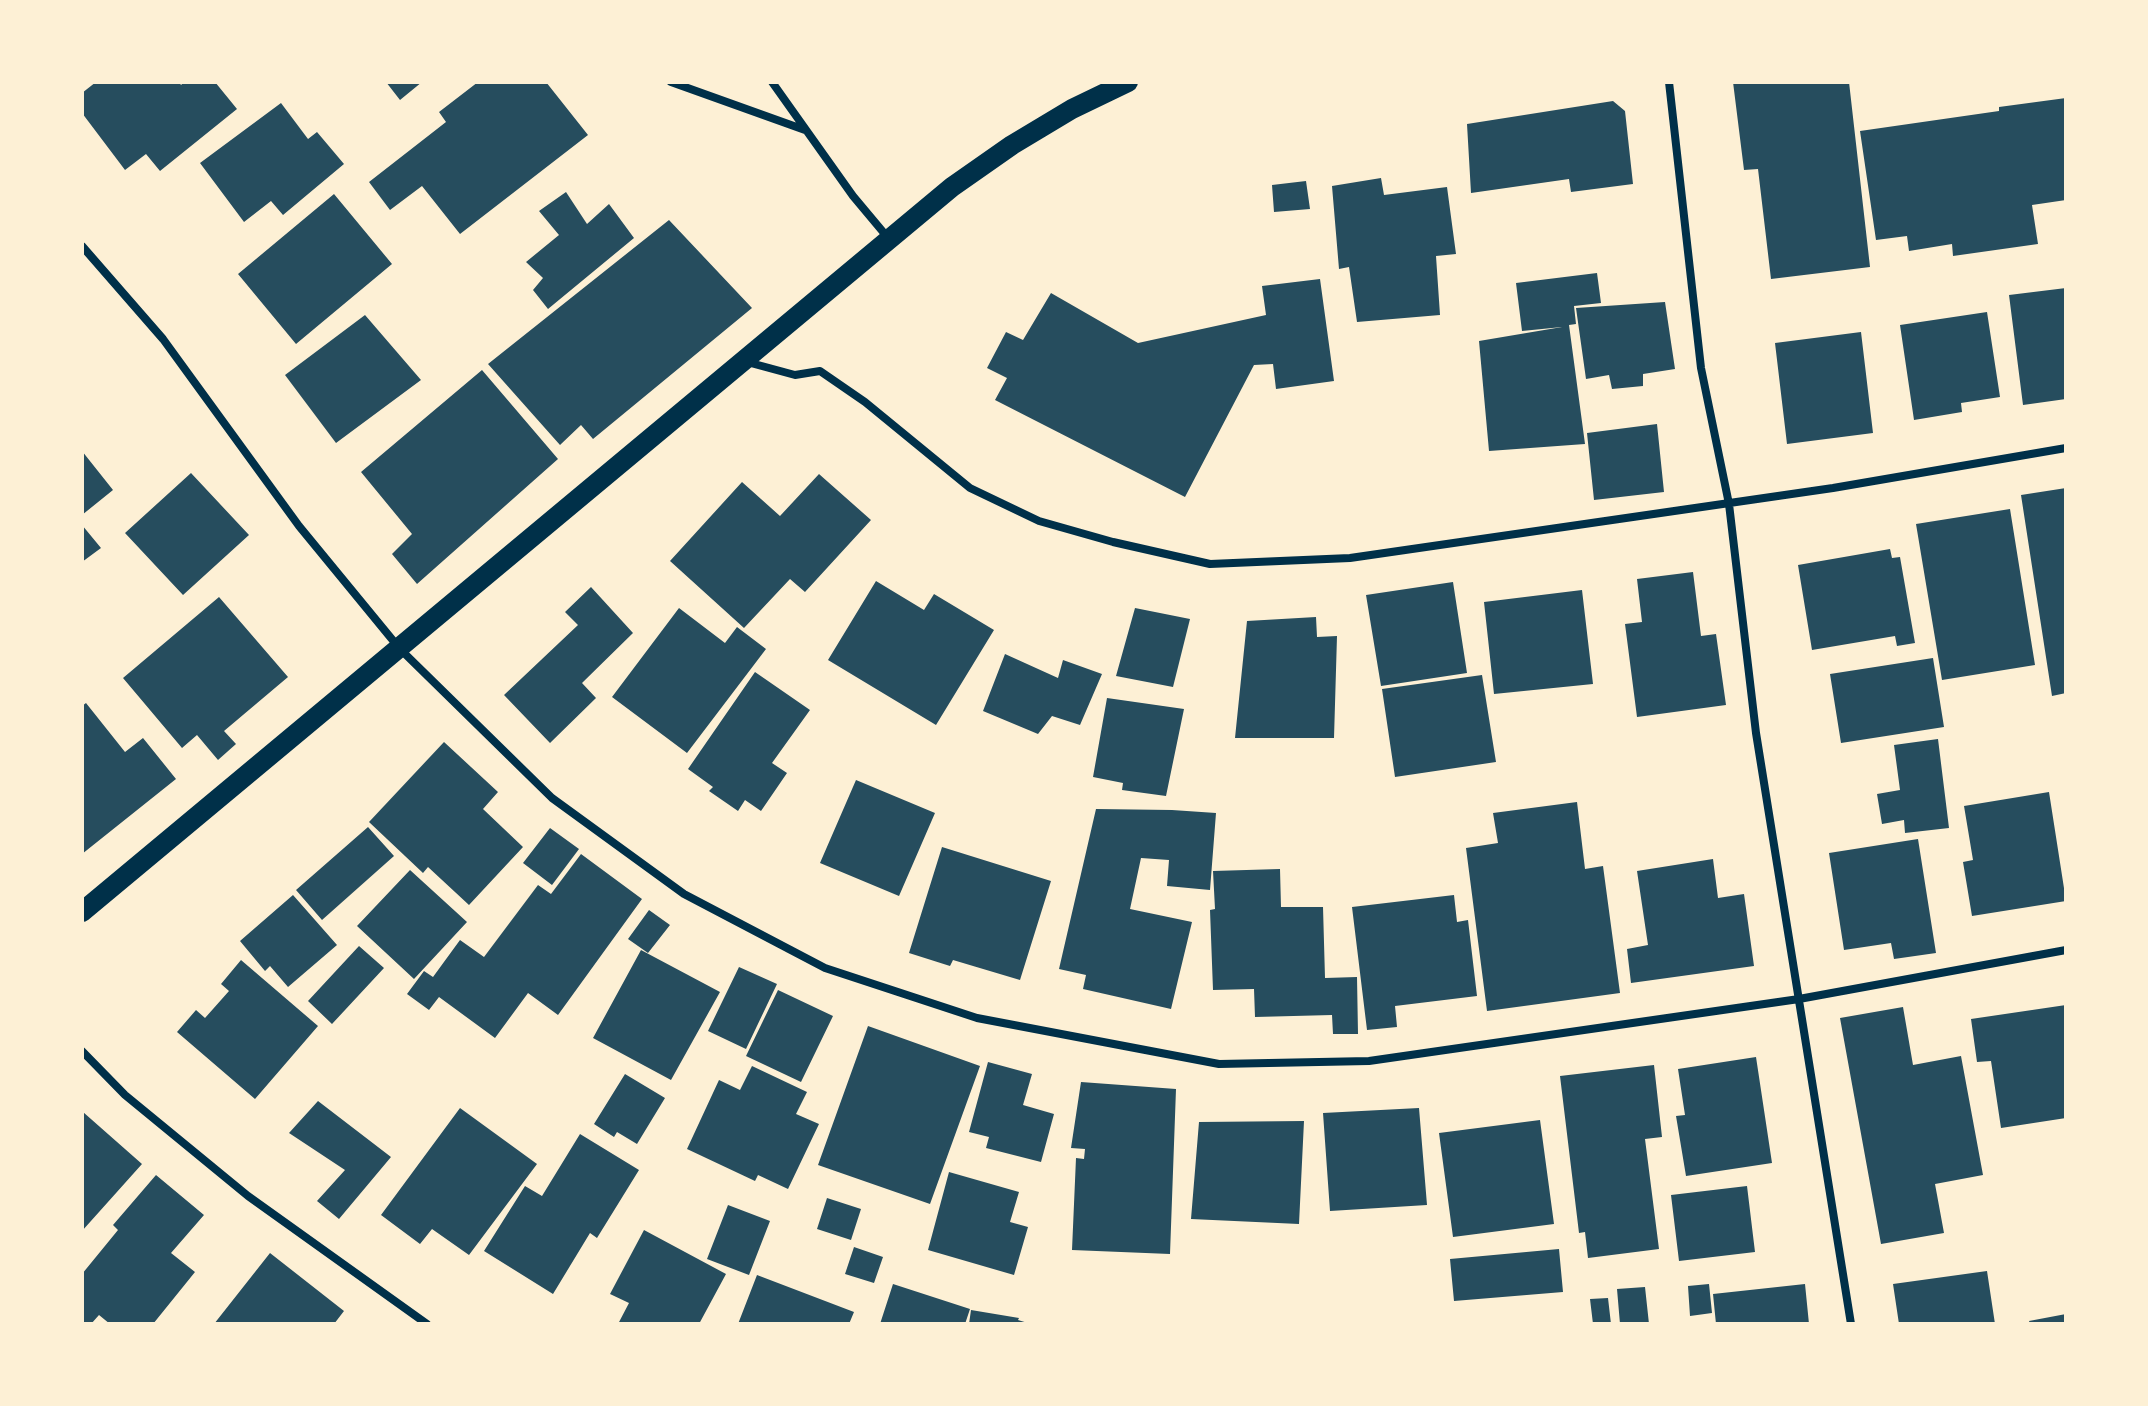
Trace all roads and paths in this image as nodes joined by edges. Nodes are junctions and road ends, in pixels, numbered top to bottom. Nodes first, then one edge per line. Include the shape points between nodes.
1 (671, 82) edge
2 (772, 82) edge
3 (1128, 82) edge
4 (1669, 82) edge
5 (806, 130) junction
6 (890, 239) junction
7 (82, 246) edge
8 (741, 361) junction
9 (2066, 448) edge
10 (1729, 504) junction
11 (400, 649) junction
12 (82, 912) edge
13 (2066, 950) edge
14 (1799, 999) junction
15 (82, 1051) edge
16 (427, 1324) edge
17 (1851, 1324) edge

1 - 5 street
2 - 5 street
3 - 6 main road via 1012,145
4 - 10 street via 1701,368
5 - 6 street
6 - 8 main road
7 - 11 street via 163,339 299,526
8 - 10 street via 795,375 820,371 970,488 1039,521 1210,564 1350,558
8 - 11 main road
9 - 10 street
10 - 14 street via 1756,733
11 - 12 main road
11 - 14 street via 552,798 684,894 825,968 977,1018 1219,1064 1354,1062
13 - 14 street
14 - 17 street
15 - 16 street via 125,1095 248,1196

